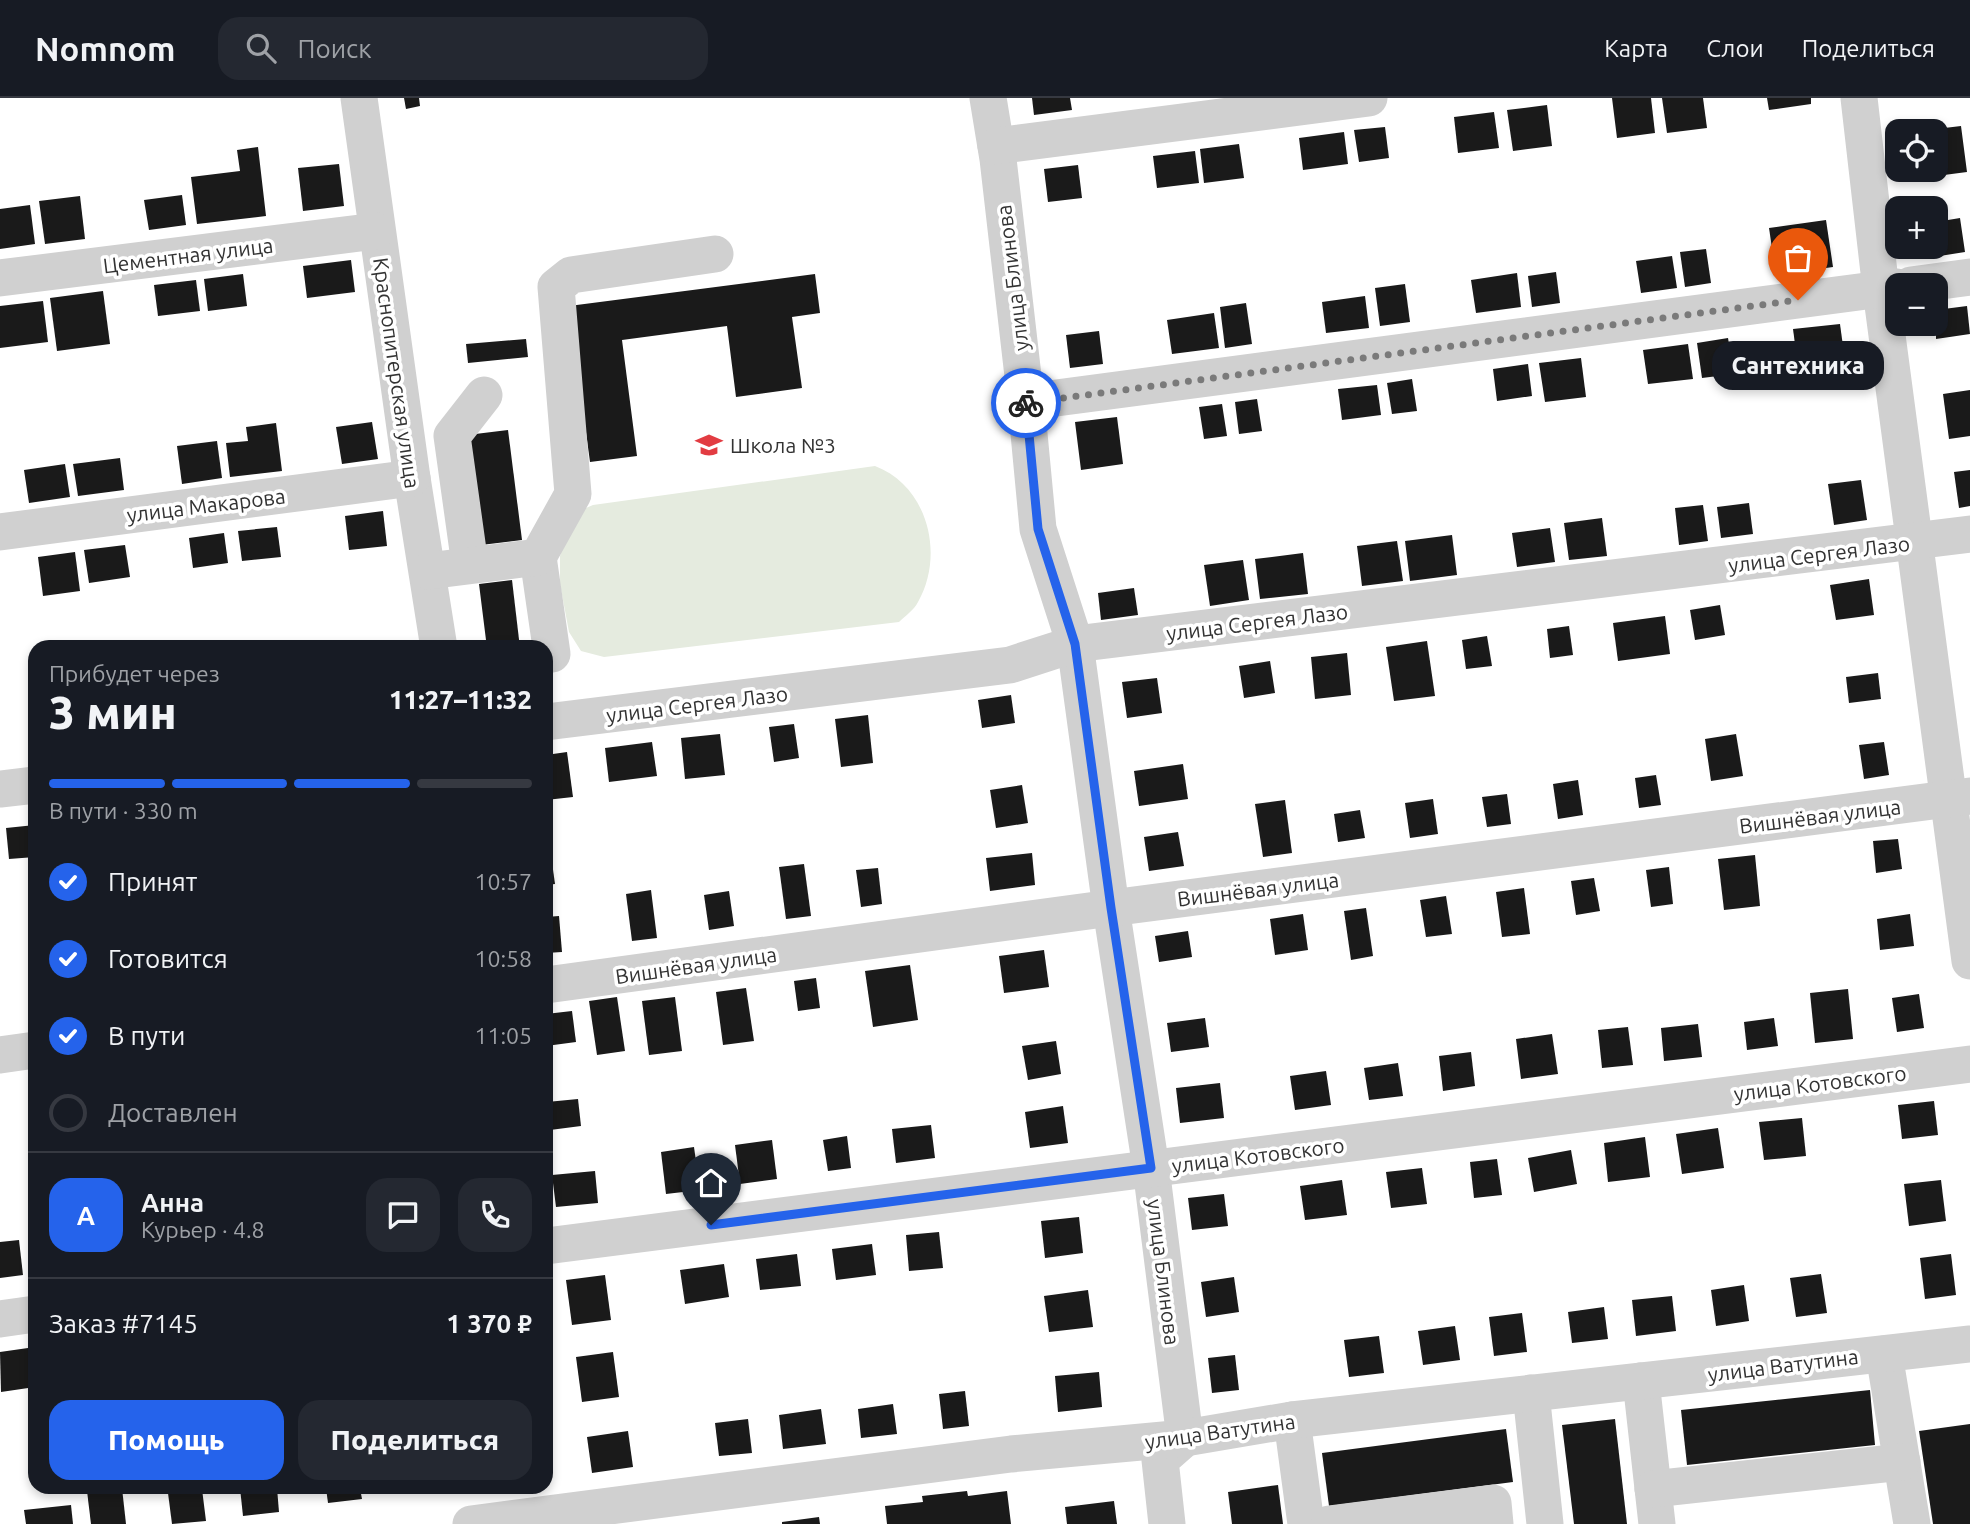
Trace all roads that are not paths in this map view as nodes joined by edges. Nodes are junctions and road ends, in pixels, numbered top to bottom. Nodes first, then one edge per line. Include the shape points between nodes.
1 (359, 98) edge
2 (988, 98) edge
3 (1369, 98) edge
4 (1859, 98) edge
5 (996, 146) junction
6 (376, 231) junction
7 (715, 254) dead end
8 (1893, 273) edge
9 (1970, 277) edge
10 (0, 278) edge
11 (1948, 280) edge
12 (1885, 288) edge
13 (1899, 336) edge
14 (484, 395) dead end
15 (1026, 402) junction
16 (412, 478) junction
17 (0, 532) edge
18 (1970, 534) edge
19 (1914, 542) junction
20 (538, 557) junction
21 (470, 565) junction
22 (428, 571) junction
23 (438, 640) edge
24 (550, 640) edge
25 (1075, 644) junction
26 (553, 721) edge
27 (28, 786) edge
28 (0, 789) edge
29 (1960, 798) edge
30 (1111, 908) junction
31 (1970, 961) edge
32 (553, 984) edge
33 (28, 1051) edge
34 (0, 1055) edge
35 (1970, 1064) edge
36 (1151, 1168) junction
37 (553, 1245) edge
38 (28, 1315) edge
39 (0, 1319) edge
40 (1970, 1344) edge
41 (1885, 1354) junction
42 (1641, 1381) junction
43 (1531, 1393) junction
44 (1292, 1420) junction
45 (1185, 1438) junction
46 (1902, 1462) junction
47 (1655, 1507) edge
48 (547, 1509) edge
49 (471, 1524) edge
50 (1167, 1524) edge
51 (1306, 1524) edge
52 (1329, 1524) edge
53 (1495, 1524) edge
54 (1545, 1524) edge
55 (1912, 1524) edge

1 - 6 street, Краснопитерская улица
2 - 5 street, улица Блинова
3 - 5 street
4 - 8 street
5 - 15 street, улица Блинова
6 - 10 street, Цементная улица
6 - 16 street, Краснопитерская улица
7 - 20 street via 571,275 556,287 573,494
9 - 11 street
12 - 15 street
13 - 19 street
14 - 21 street via 452,436
15 - 25 street, улица Блинова via 1038,529
16 - 17 street, улица Макарова
16 - 22 street, Краснопитерская улица
18 - 19 street, улица Сергея Лазо
19 - 25 street, улица Сергея Лазо
19 - 29 street
20 - 21 street
20 - 24 street
21 - 22 street
22 - 23 street, Краснопитерская улица
25 - 26 street, улица Сергея Лазо via 1010,665
25 - 30 street, улица Блинова
27 - 28 street
29 - 30 street, Вишнёвая улица
29 - 31 street
30 - 32 street, Вишнёвая улица
30 - 36 street, улица Блинова
33 - 34 street
35 - 36 street, улица Котовского
36 - 37 street, улица Котовского
36 - 45 street, улица Блинова
38 - 39 street
40 - 41 street, улица Ватутина
41 - 42 street, улица Ватутина
41 - 46 street
42 - 43 street, улица Ватутина
42 - 47 street
43 - 44 street, улица Ватутина
43 - 54 street
44 - 45 street, улица Ватутина
44 - 51 street
45 - 48 street, улица Ватутина
45 - 50 street via 1160,1460
46 - 47 street
46 - 55 street
48 - 49 street, улица Ватутина
52 - 53 street via 1493,1503

